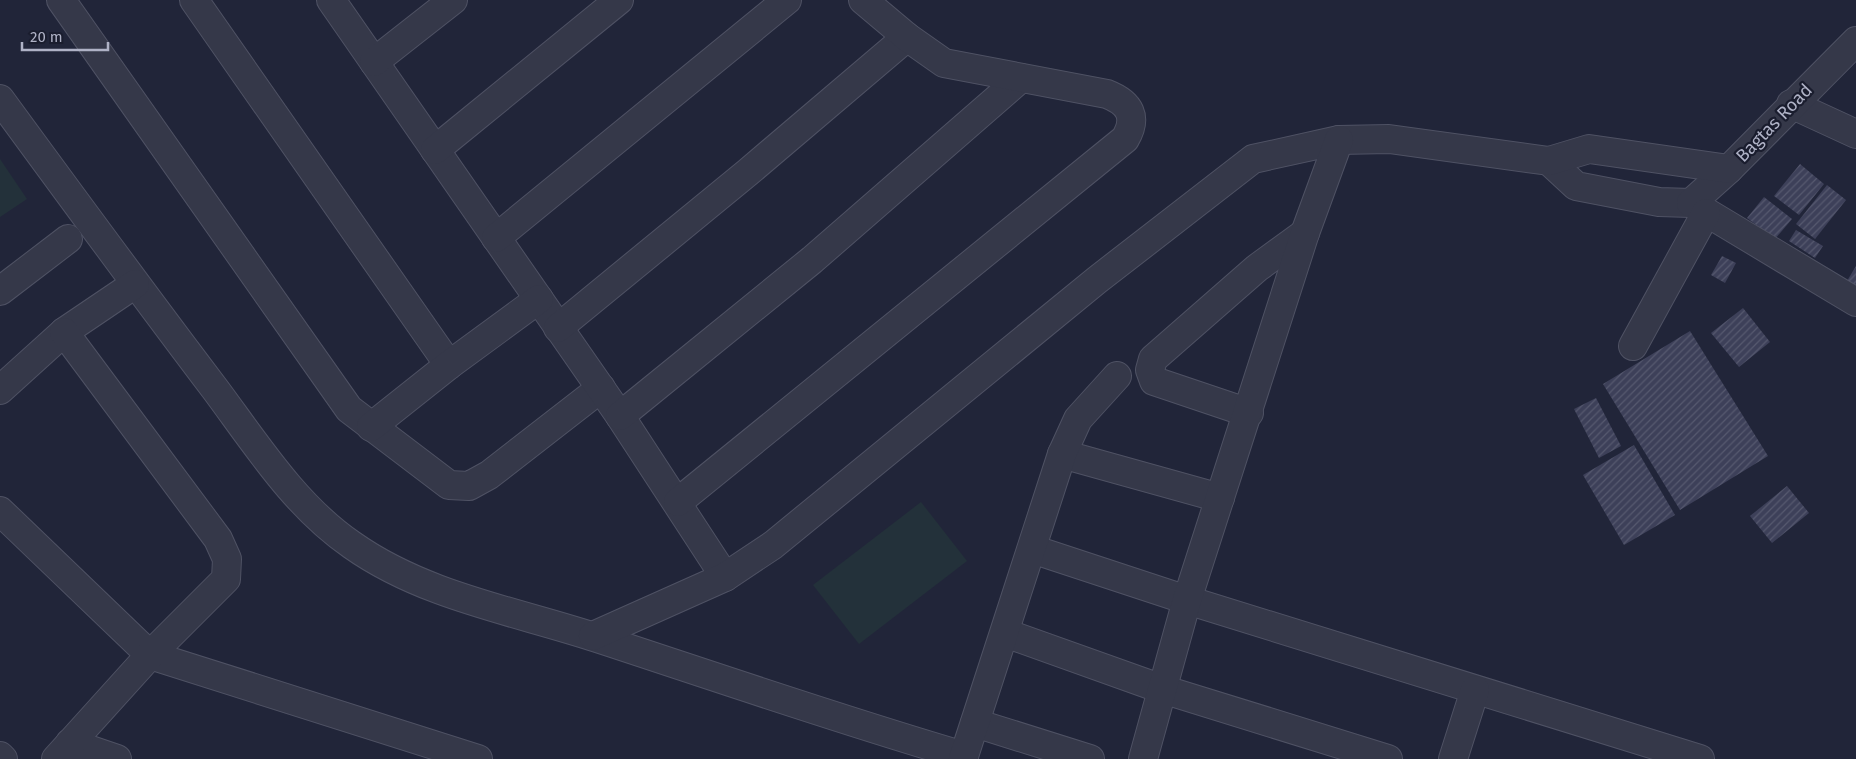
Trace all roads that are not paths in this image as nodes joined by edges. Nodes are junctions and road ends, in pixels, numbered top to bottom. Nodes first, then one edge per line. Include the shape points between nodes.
1 (61, 0) edge
2 (194, 0) edge
3 (331, 0) edge
4 (453, 0) edge
5 (619, 0) edge
6 (787, 0) edge
7 (863, 0) edge
8 (906, 37) junction
9 (1856, 41) edge
10 (374, 62) junction
11 (1021, 78) junction
12 (0, 99) edge
13 (1791, 104) junction
14 (1856, 134) edge
15 (1339, 140) junction
16 (435, 150) junction
17 (1549, 161) junction
18 (1729, 169) junction
19 (1698, 208) junction
20 (1305, 233) junction
21 (68, 238) dead end
22 (496, 238) junction
23 (135, 284) junction
24 (0, 290) edge
25 (539, 299) junction
26 (1856, 302) edge
27 (558, 328) junction
28 (64, 332) junction
29 (1633, 346) dead end
30 (449, 365) junction
31 (1117, 376) dead end
32 (600, 388) junction
33 (0, 390) edge
34 (1249, 413) junction
35 (620, 416) junction
36 (371, 427) junction
37 (1062, 454) junction
38 (1220, 498) junction
39 (678, 502) junction
40 (0, 510) edge
41 (1032, 549) junction
42 (724, 577) junction
43 (1187, 600) junction
44 (1005, 633) junction
45 (593, 636) junction
46 (150, 655) junction
47 (1162, 689) junction
48 (1476, 690) junction
49 (975, 723) junction
50 (62, 753) edge
51 (0, 756) edge
52 (964, 758) edge
53 (3, 759) edge
54 (117, 759) edge
55 (477, 759) edge
56 (1090, 759) edge
57 (1142, 759) edge
58 (1388, 759) edge
59 (1453, 759) edge
60 (1700, 759) edge

1 - 36 street via 348,409
2 - 30 street
3 - 10 street
4 - 10 street
5 - 16 street
6 - 22 street
7 - 8 street
8 - 11 street via 944,63
8 - 27 street
9 - 13 street, Bagtas Road
10 - 16 street
11 - 35 street via 812,260
11 - 39 street via 1118,98 1128,110 1132,127 1125,139
12 - 23 street
13 - 14 street
13 - 18 street, Bagtas Road
15 - 17 street via 1389,139
15 - 20 street
15 - 42 street via 1252,159 1097,280 773,545
16 - 22 street
17 - 18 street via 1589,149
17 - 19 street via 1576,186
18 - 19 street, Bagtas Road
19 - 26 street
19 - 29 street, Bagtas Road
20 - 34 street
20 - 34 street via 1257,268 1154,359 1150,370 1154,381
21 - 24 street
22 - 25 street
23 - 28 street
23 - 45 street via 306,508 352,546 407,576 463,597
25 - 27 street
25 - 30 street
27 - 32 street
28 - 33 street
28 - 46 street via 218,539 227,560 226,579
30 - 36 street
31 - 37 street via 1078,419
32 - 35 street
32 - 36 street via 489,475 469,486 450,485
34 - 38 street
35 - 39 street
37 - 38 street
37 - 41 street
38 - 43 street
39 - 42 street
40 - 46 street
41 - 43 street
41 - 44 street
42 - 45 street
43 - 47 street
43 - 48 street
44 - 47 street
44 - 49 street
45 - 52 street
46 - 50 street
46 - 55 street
47 - 57 street
47 - 58 street
48 - 59 street
48 - 60 street
49 - 52 street
49 - 56 street
50 - 54 street
51 - 53 street

